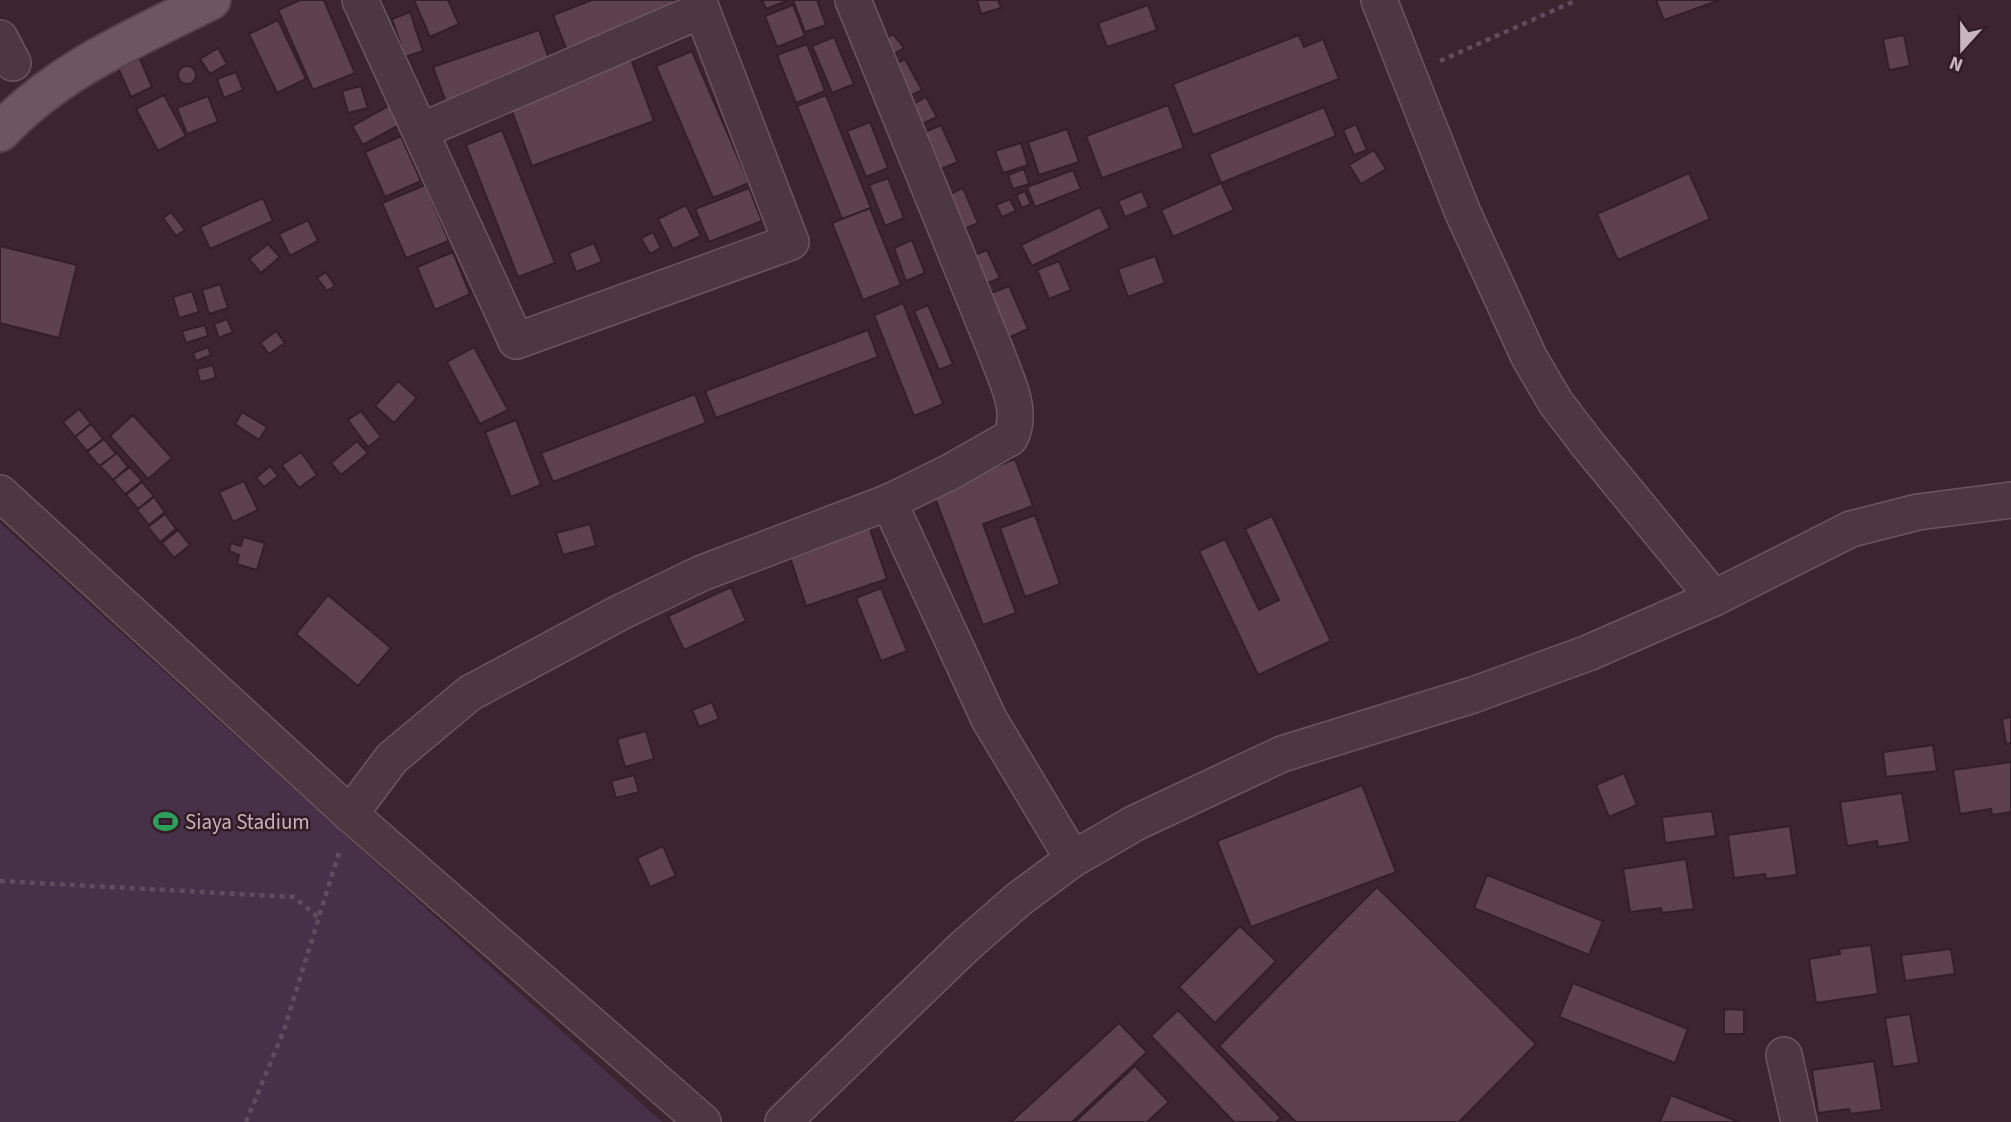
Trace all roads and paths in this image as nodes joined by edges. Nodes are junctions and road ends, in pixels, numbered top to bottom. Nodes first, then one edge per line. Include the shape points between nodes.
1 (211, 0) edge
2 (360, 0) edge
3 (853, 0) edge
4 (1379, 0) edge
5 (1577, 0) edge
6 (700, 5) edge
7 (1407, 76) junction
8 (421, 131) junction
9 (0, 132) edge
10 (0, 493) edge
11 (2011, 500) edge
12 (888, 502) junction
13 (1714, 598) junction
14 (350, 814) junction
15 (1073, 859) junction
16 (0, 881) edge
17 (320, 919) junction
18 (1784, 1055) dead end
19 (246, 1122) edge
20 (703, 1122) edge
21 (783, 1122) edge
22 (1799, 1122) edge

1 - 9 main road via 79,66 26,105
2 - 8 street
3 - 12 street via 1016,409 1010,438
4 - 7 street
5 - 7 path
6 - 8 street
6 - 8 street via 790,242 516,341
7 - 13 street via 1529,357 1589,446
10 - 14 street
11 - 13 street via 1918,512 1851,529
12 - 14 street via 702,573 470,693 392,758
12 - 15 street via 989,719
13 - 15 street via 1562,663 1282,754 1146,817
14 - 17 path
14 - 20 street
15 - 21 street via 964,947
16 - 17 path via 294,897
17 - 19 path via 284,1030
18 - 22 street

